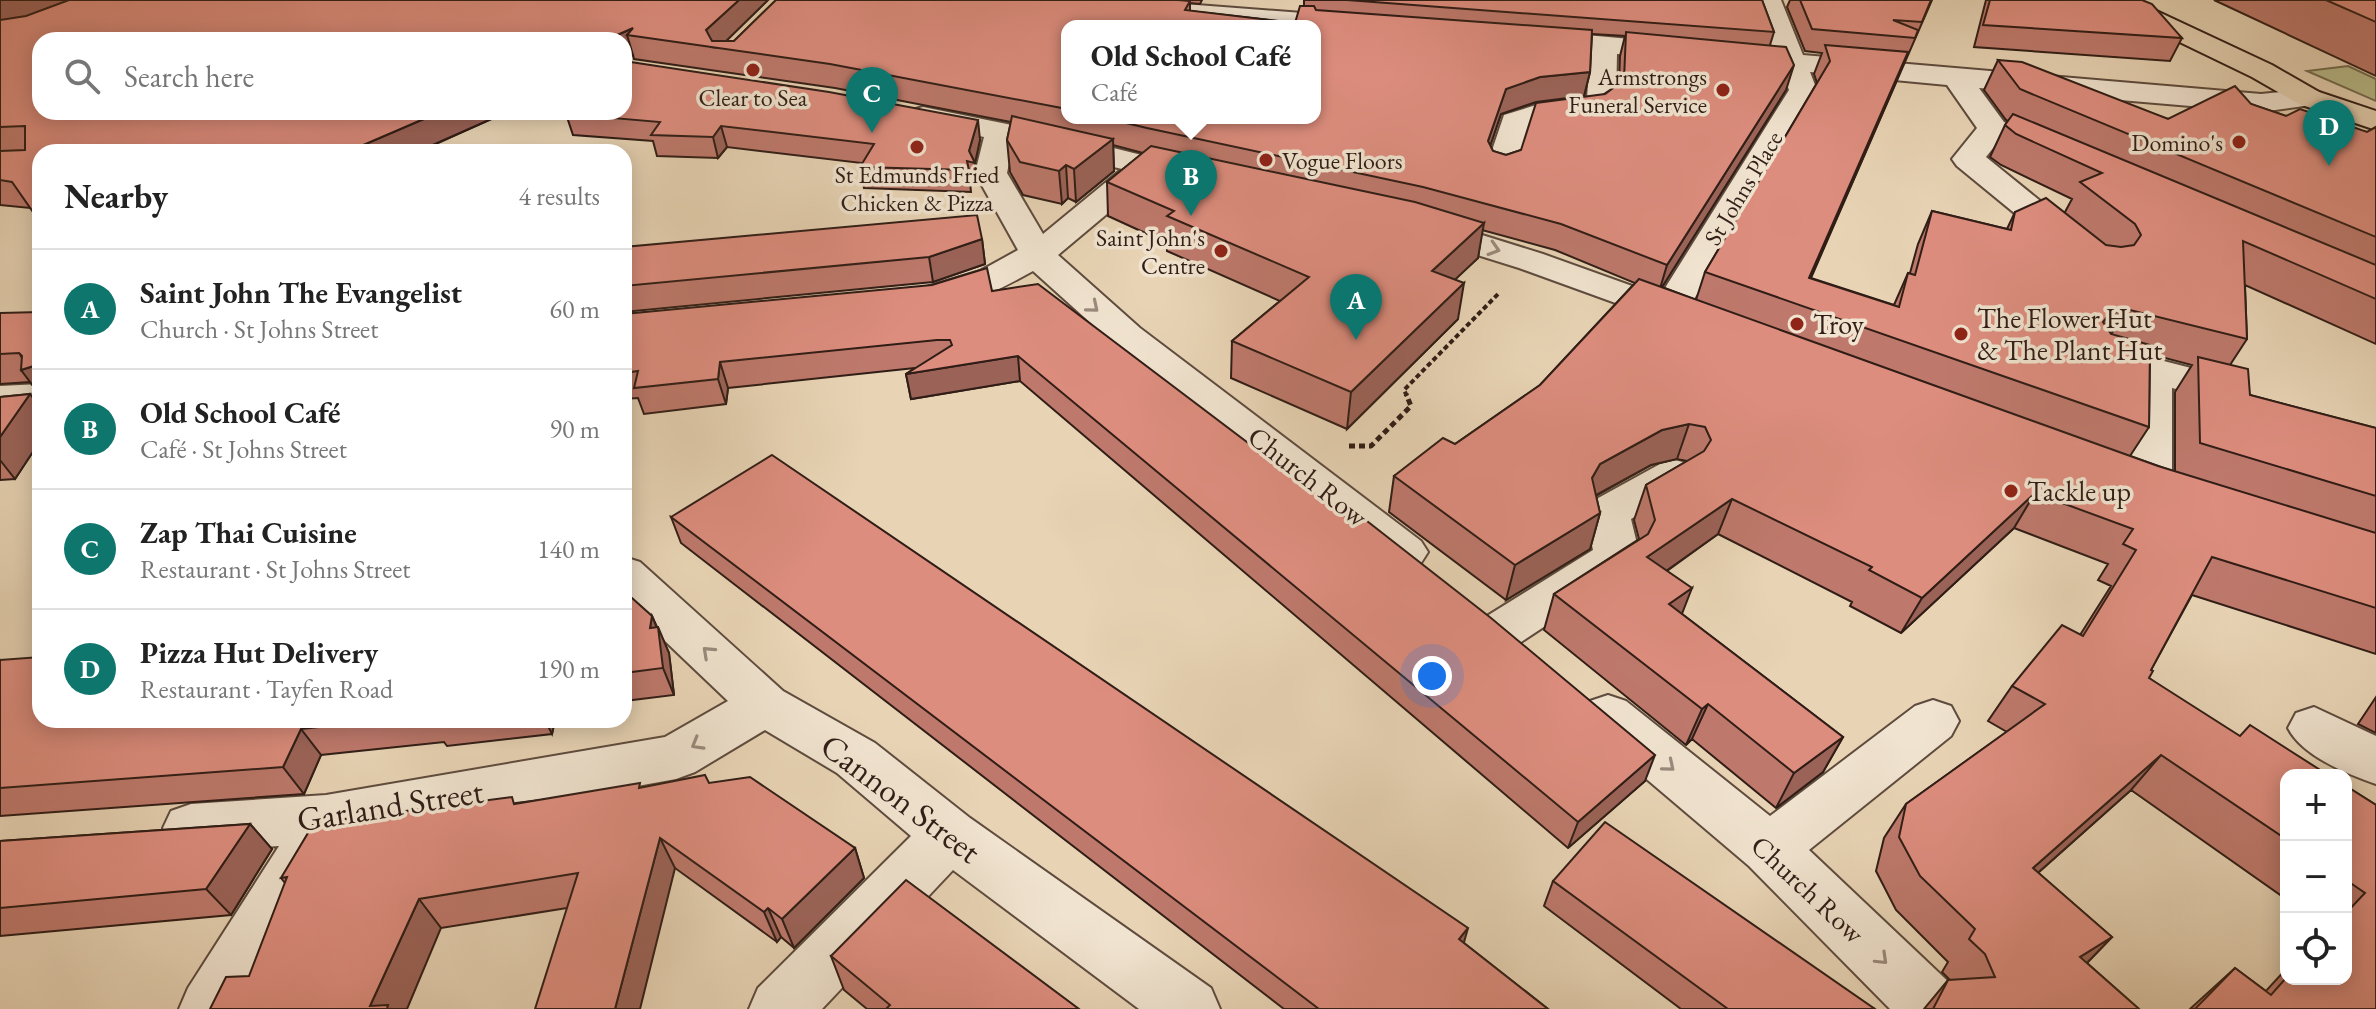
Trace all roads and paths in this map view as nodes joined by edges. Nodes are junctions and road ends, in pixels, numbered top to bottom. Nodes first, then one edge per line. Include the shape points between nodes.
1 (1768, 0) edge
2 (2112, 0) edge
3 (1156, 10) edge
4 (1239, 15) edge
5 (1295, 20) edge
6 (1321, 22) edge
7 (1374, 27) edge
8 (1499, 36) edge
9 (1604, 44) junction
10 (1793, 62) junction
11 (1956, 77) junction
12 (2309, 98) junction
13 (897, 112) edge
14 (2376, 121) edge
15 (1993, 128) junction
16 (1000, 133) junction
17 (1144, 166) junction
18 (2078, 166) edge
19 (1502, 168) edge
20 (1217, 182) edge
21 (1388, 219) edge
22 (1037, 254) junction
23 (2101, 267) edge
24 (1485, 288) dead end
25 (905, 299) edge
26 (1669, 311) junction
27 (1713, 328) edge
28 (2105, 358) edge
29 (2152, 370) junction
30 (2224, 389) edge
31 (32, 397) edge
32 (0, 399) edge
33 (1337, 440) dead end
34 (1675, 474) edge
35 (2148, 488) edge
36 (632, 581) edge
37 (1471, 604) junction
38 (1540, 659) edge
39 (1576, 689) edge
40 (765, 705) junction
41 (1933, 721) dead end
42 (2314, 728) dead end
43 (2376, 762) edge
44 (326, 819) junction
45 (140, 832) edge
46 (950, 835) junction
47 (1769, 849) junction
48 (1919, 1004) edge
49 (210, 1009) edge
50 (780, 1009) edge
51 (1189, 1009) edge

1 - 10 street
2 - 12 main road
3 - 4 street
4 - 5 street
6 - 7 street
8 - 9 street
9 - 10 street
9 - 19 street via 1601,103 1592,110 1528,113 1515,121
10 - 11 street
10 - 26 street, St Johns Place via 1803,90
11 - 12 street via 2261,103
11 - 15 street
12 - 14 main road
13 - 16 street
15 - 18 street
15 - 23 street via 1968,159
16 - 17 street
16 - 22 street, Church Row via 991,173
17 - 20 street
17 - 22 street via 1085,220
21 -> 26 street via 1531,261
22 - 25 street via 966,290
22 -> 37 street, Church Row via 1127,336
24 - 33 path via 1499,293 1404,390 1411,406 1371,446 1351,447
26 - 27 street
28 - 29 street
29 - 30 street
29 - 35 street
31 - 32 street
34 - 37 street via 1607,513 1617,556
40 -> 36 street, Cannon Street
37 - 38 street, Church Row
39 -> 47 street, Church Row
40 -> 44 street, Garland Street via 676,757
40 - 46 street, Cannon Street via 856,758
41 - 47 street
42 - 43 street
44 - 45 street, Garland Street
44 - 49 street
46 - 50 street
46 - 51 street, Cannon Street
47 -> 48 street, Church Row

